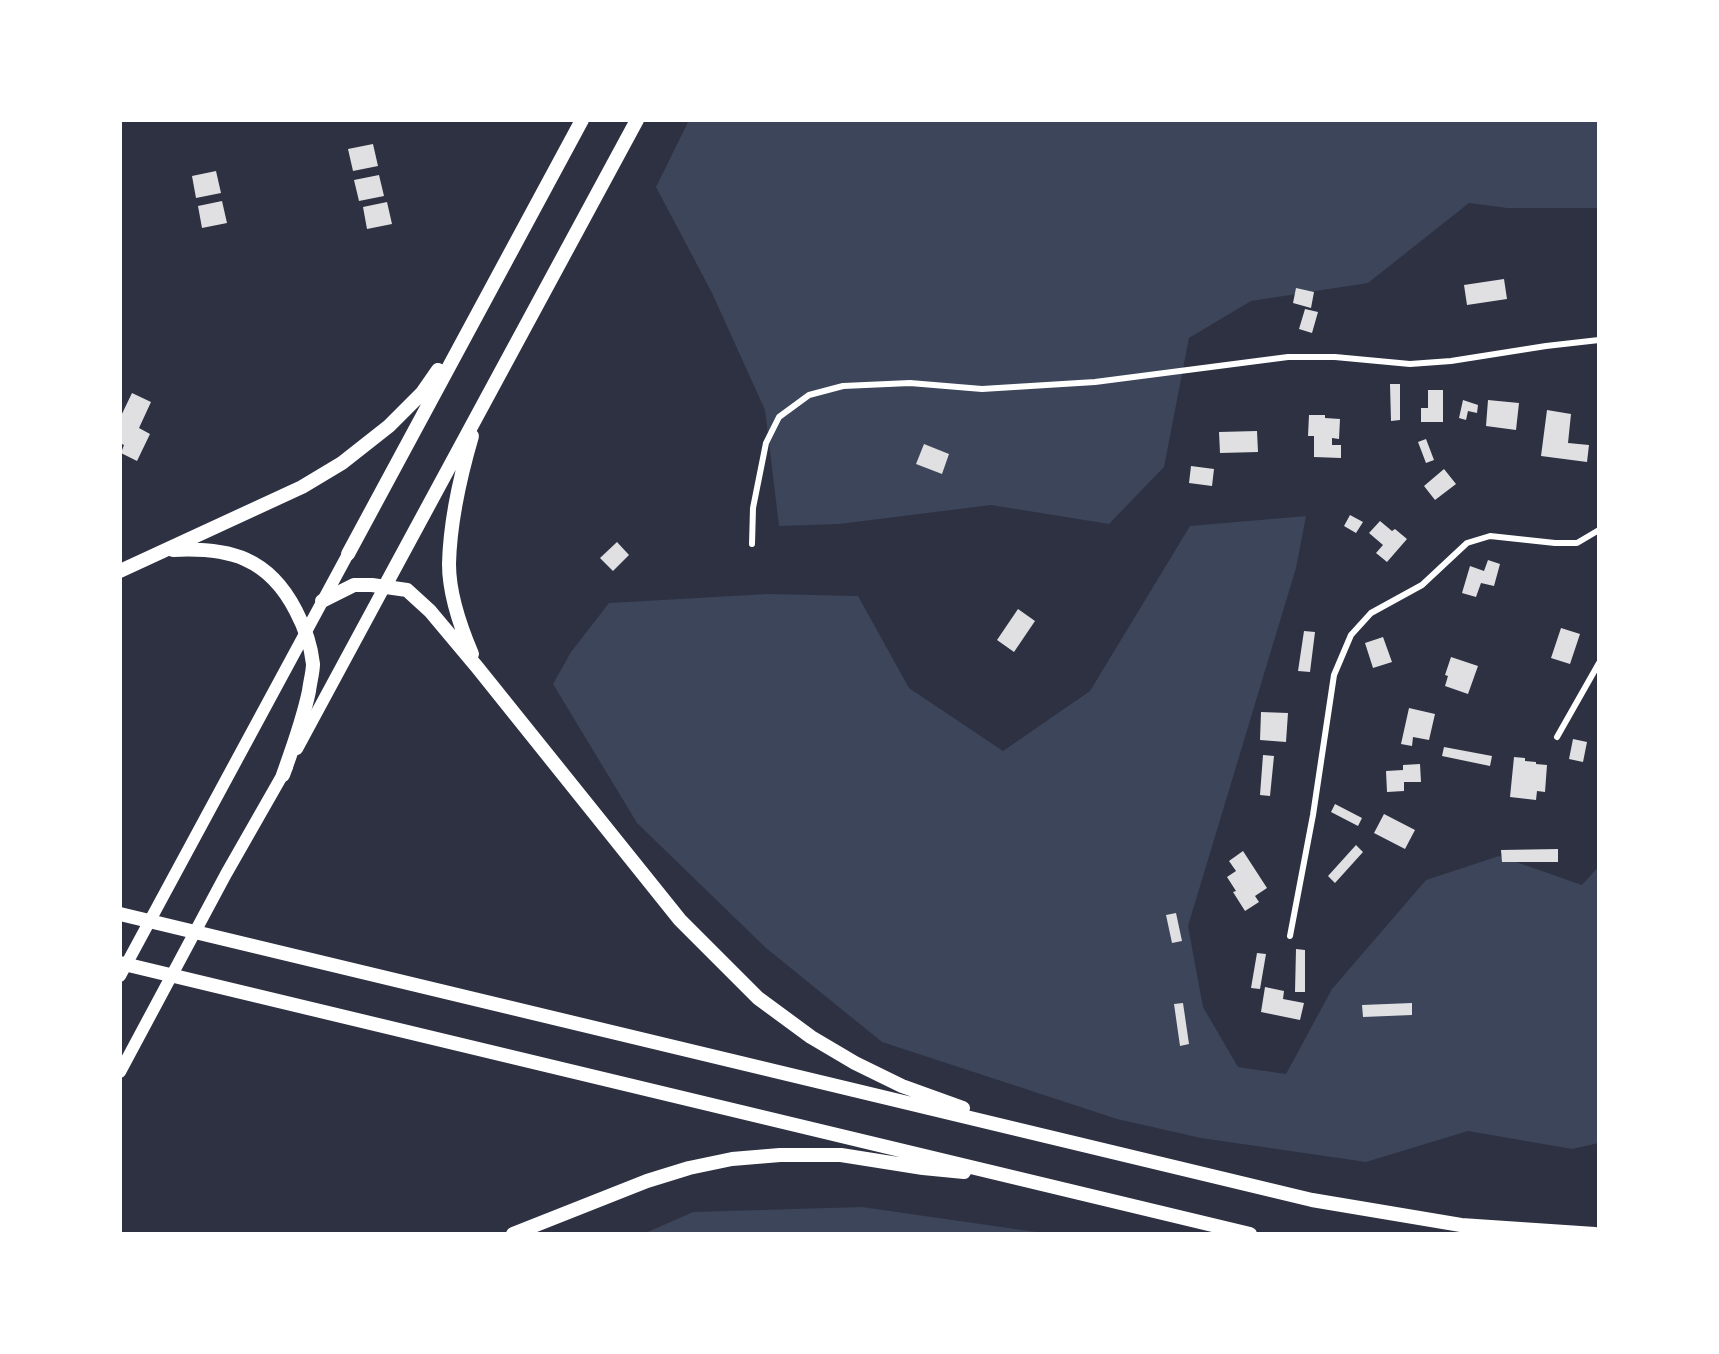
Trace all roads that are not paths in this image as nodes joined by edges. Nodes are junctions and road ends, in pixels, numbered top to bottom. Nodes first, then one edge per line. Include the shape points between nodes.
1 (582, 120) edge
2 (637, 120) edge
3 (481, 306) junction
4 (1599, 340) edge
5 (478, 413) junction
6 (1599, 530) edge
7 (752, 544) dead end
8 (166, 550) junction
9 (348, 554) joint
10 (120, 571) edge
11 (385, 586) junction
12 (322, 601) junction
13 (307, 631) junction
14 (1599, 663) edge
15 (477, 667) junction
16 (1557, 737) dead end
17 (283, 775) junction
18 (120, 914) edge
19 (1290, 936) dead end
20 (120, 963) edge
21 (120, 976) edge
22 (120, 1072) edge
23 (1021, 1130) junction
24 (1016, 1178) junction
25 (513, 1234) edge
26 (1250, 1234) edge
27 (1594, 1234) edge

1 - 3 highway
2 - 5 highway
3 - 8 highway via 422,393 389,426 342,463 302,488
3 - 9 highway
4 - 7 street via 1410,364 1296,357 1084,383 982,389 910,383 843,386 809,396 779,417 766,443 753,508
5 - 11 highway
5 - 15 highway via 461,475 449,565 462,633
6 - 19 street via 1577,543 1490,536 1467,543 1422,585 1371,613 1351,635 1334,675 1314,815
8 - 10 highway
8 - 13 highway via 204,548 255,563 279,583
9 - 12 highway
11 - 12 highway via 354,585
11 - 15 highway via 407,590
11 - 17 highway
12 - 13 highway
13 - 17 highway via 313,665 310,686 303,721
13 - 21 highway
14 - 16 street
15 - 23 highway via 680,920 758,998 855,1064 902,1086
17 - 22 highway
18 - 23 highway
20 - 24 highway
23 - 27 highway via 1312,1200 1461,1225
24 - 25 highway via 841,1155 732,1159 647,1181
24 - 26 highway

